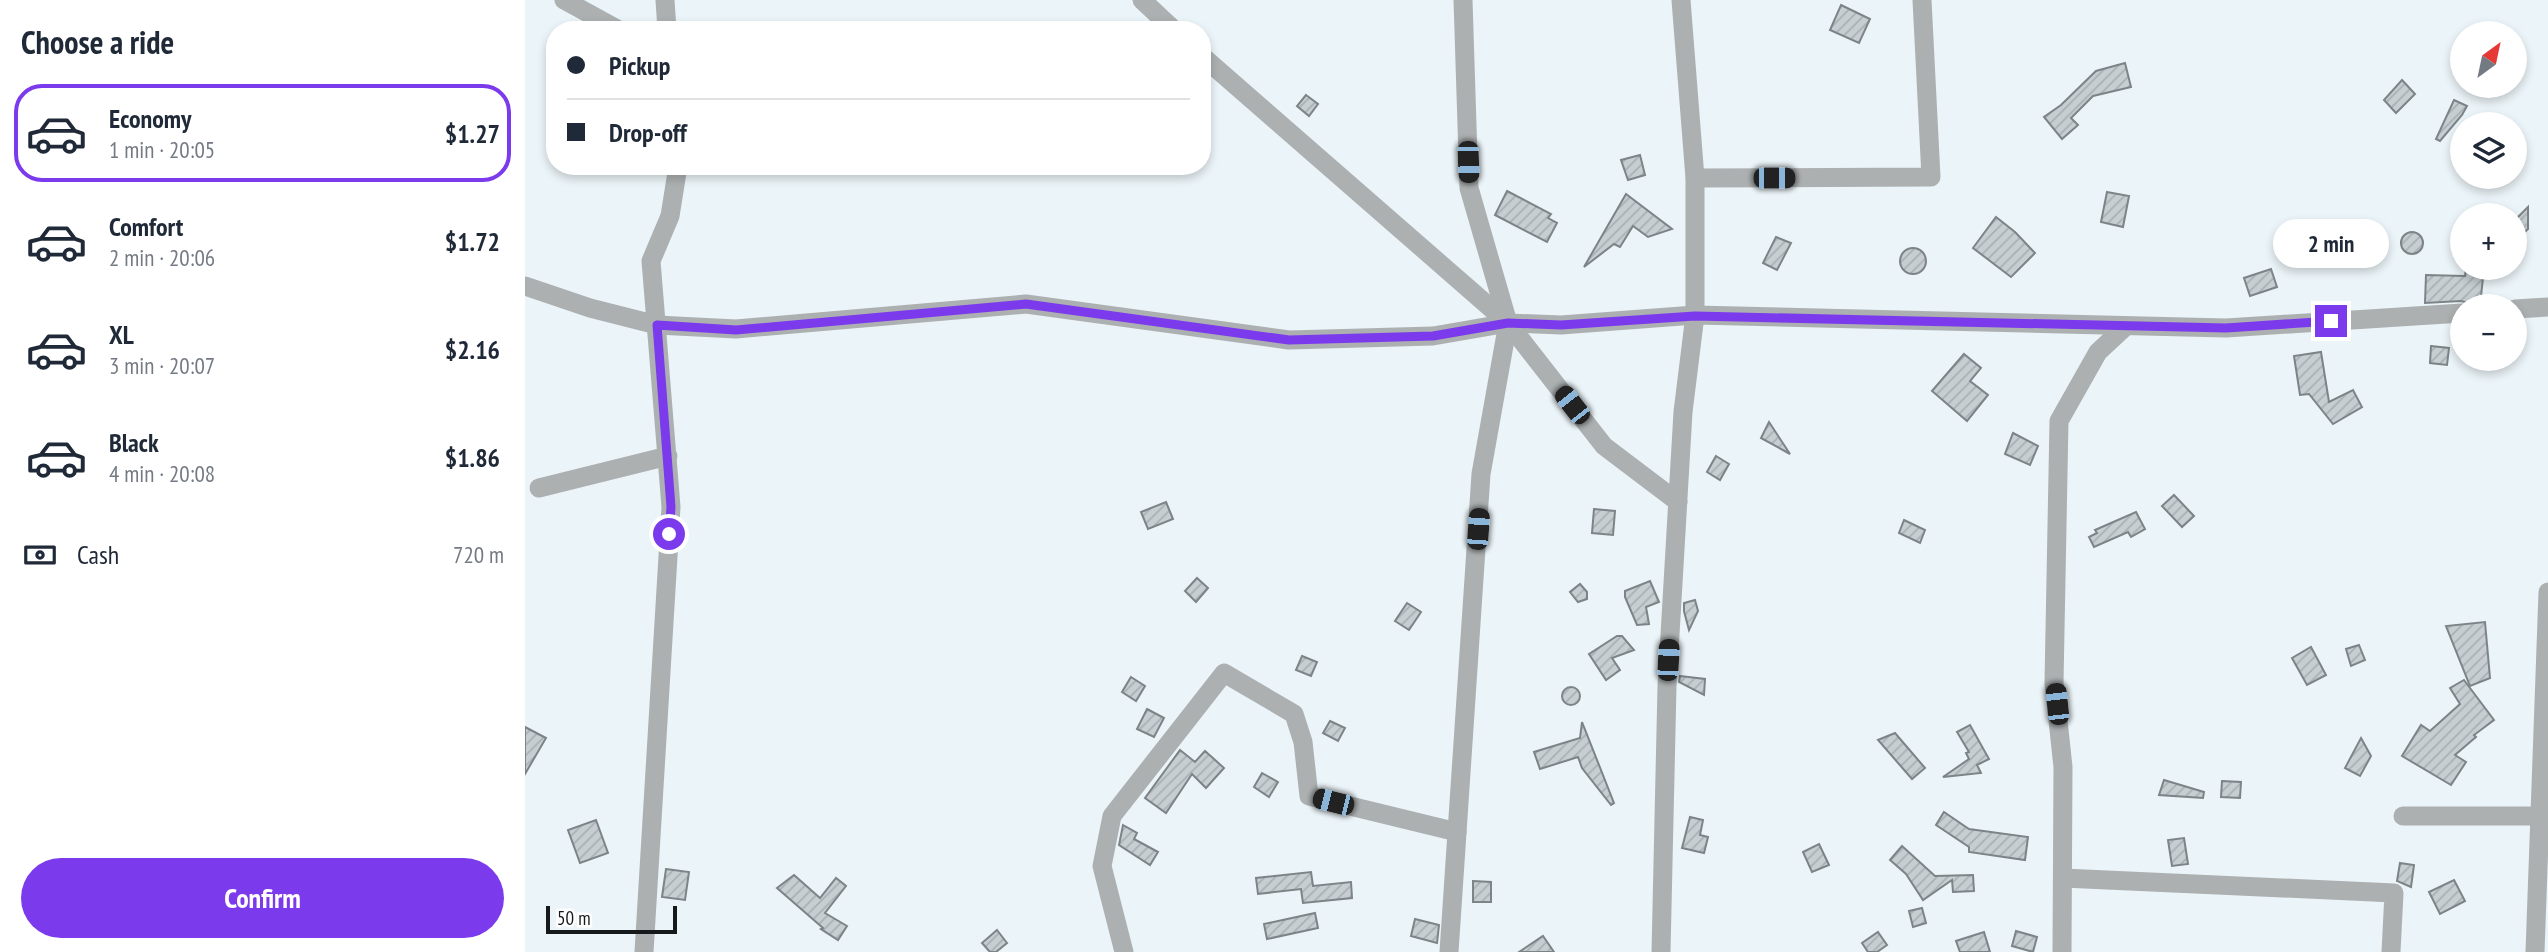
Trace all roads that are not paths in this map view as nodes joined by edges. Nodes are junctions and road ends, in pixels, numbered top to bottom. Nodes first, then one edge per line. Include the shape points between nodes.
1 (564, 0) edge
2 (665, 0) edge
3 (1142, 0) edge
4 (1463, 0) edge
5 (1681, 0) edge
6 (1922, 0) edge
7 (602, 21) edge
8 (666, 21) edge
9 (1164, 21) edge
10 (1211, 64) edge
11 (677, 175) edge
12 (1695, 178) junction
13 (525, 286) edge
14 (2548, 307) edge
15 (2527, 308) edge
16 (2450, 314) edge
17 (1695, 316) junction
18 (1508, 323) junction
19 (657, 325) junction
20 (2126, 326) junction
21 (668, 456) junction
22 (539, 488) dead end
23 (1678, 502) junction
24 (2548, 592) edge
25 (2403, 816) dead end
26 (2544, 816) edge
27 (1457, 832) junction
28 (2063, 878) junction
29 (644, 952) edge
30 (1125, 952) edge
31 (1449, 952) edge
32 (1661, 952) edge
33 (2061, 952) edge
34 (2392, 952) edge
35 (2535, 952) edge

1 - 7 street
2 - 8 street
3 - 9 street
4 - 18 street via 1469,188
5 - 12 street
6 - 12 street via 1931,177
10 - 18 street
11 - 19 street via 670,216 651,261
12 - 17 street
13 - 19 street
14 - 15 street
16 - 20 street via 2226,328
17 - 18 street via 1561,325
17 - 20 street
17 - 23 street
18 - 19 street via 1433,336 1289,340 1026,304 736,330
18 - 23 street via 1604,446
18 - 27 street via 1481,474
19 - 21 street
20 - 28 street via 2098,352 2059,421 2055,683 2063,767
21 - 22 street
21 - 29 street via 671,507
23 - 32 street via 1667,686
24 - 26 street
25 - 26 street
26 - 35 street
27 - 30 street via 1309,796 1303,741 1293,714 1224,673 1112,816 1102,866
27 - 31 street
28 - 33 street
28 - 34 street via 2394,893

